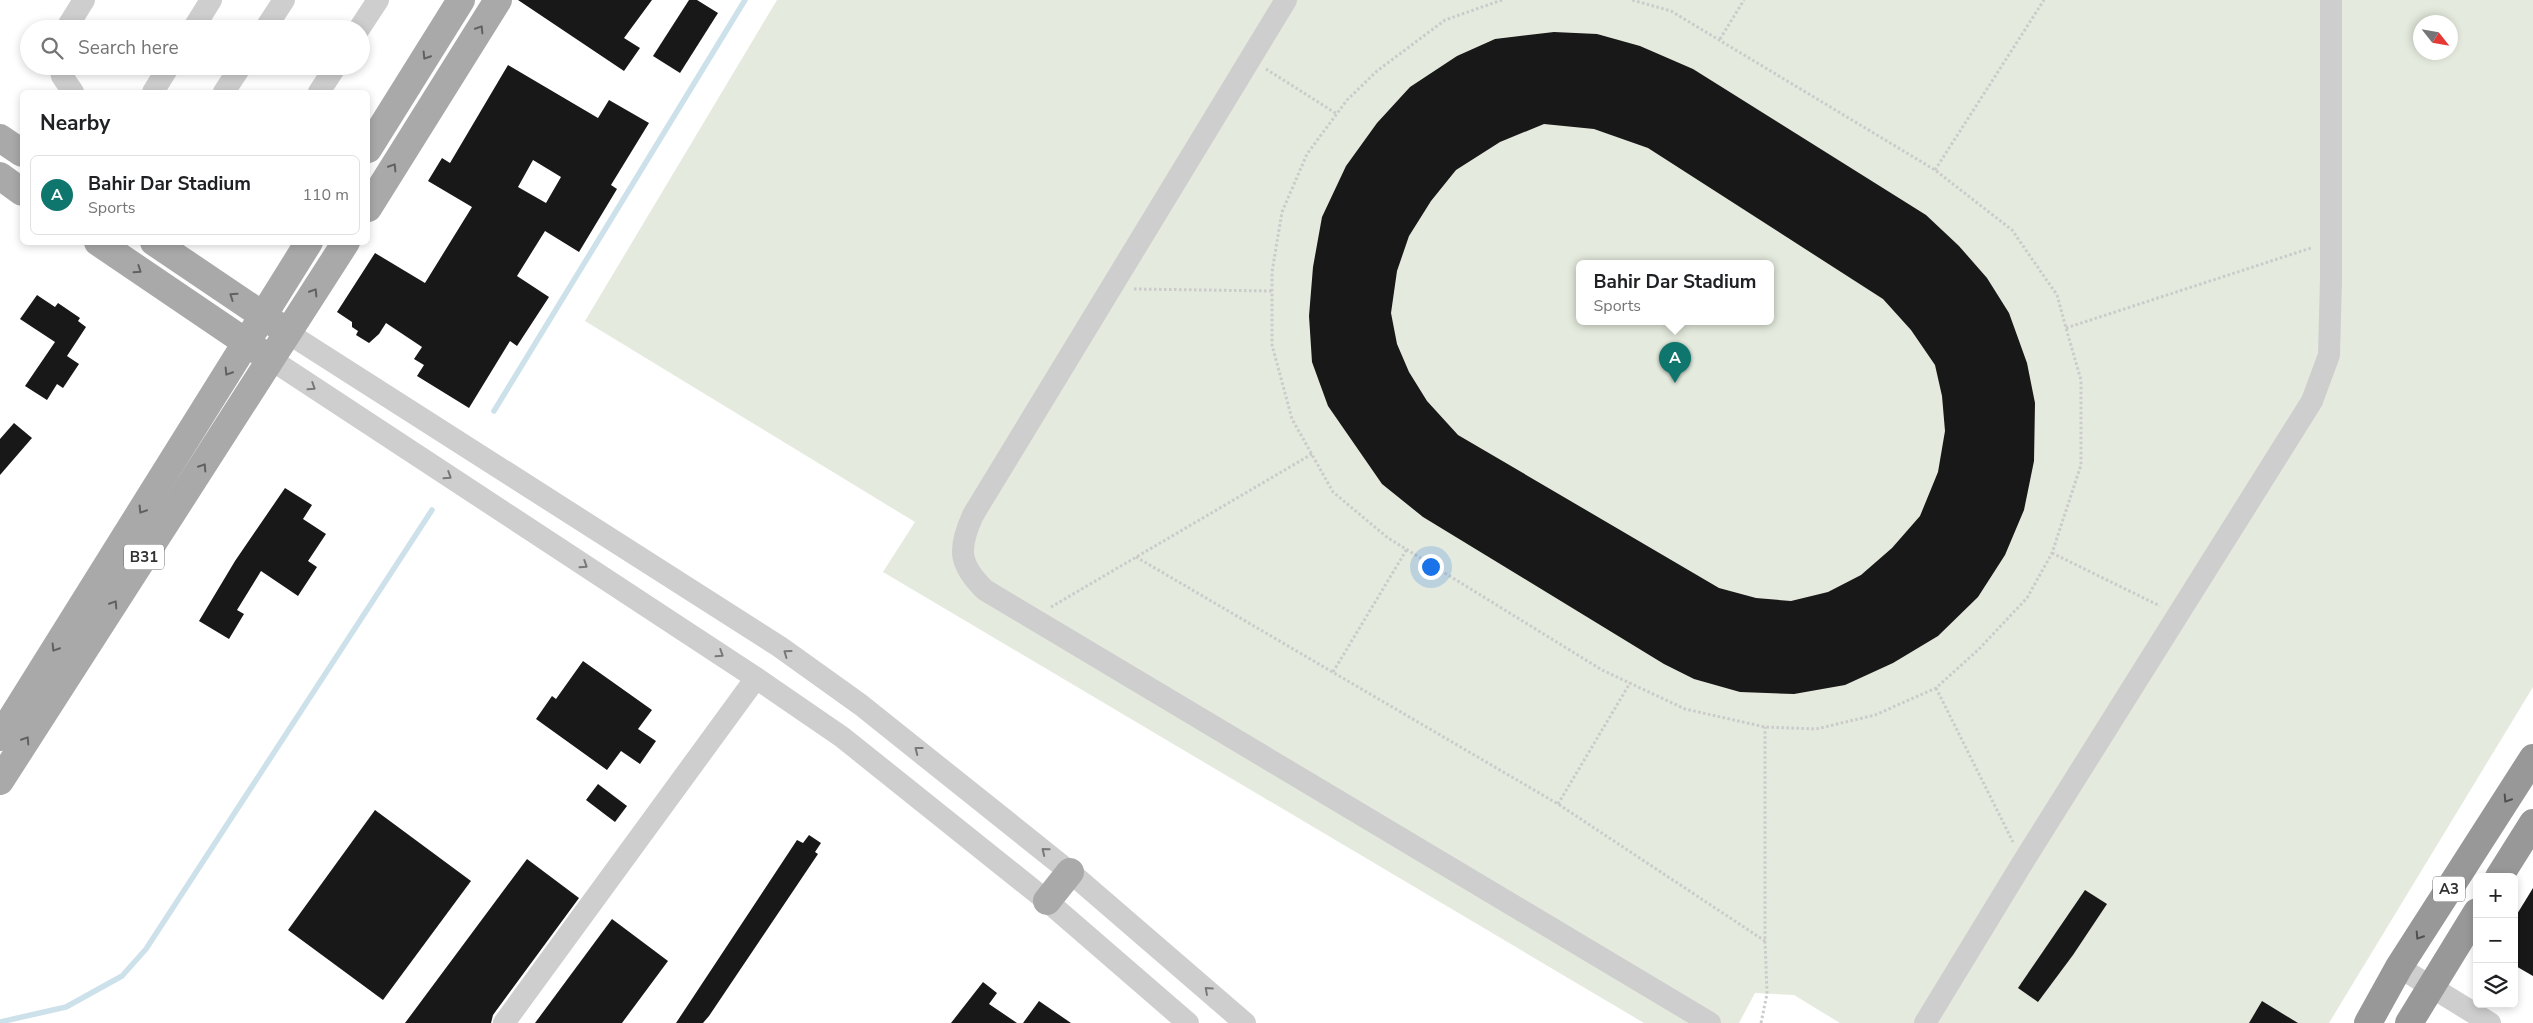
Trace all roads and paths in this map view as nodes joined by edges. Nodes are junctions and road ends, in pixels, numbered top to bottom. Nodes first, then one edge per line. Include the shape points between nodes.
1 (84, 0) edge
2 (211, 0) edge
3 (284, 0) edge
4 (378, 0) edge
5 (461, 0) edge
6 (498, 0) edge
7 (1286, 0) edge
8 (1502, 0) edge
9 (1632, 0) edge
10 (1744, 0) edge
11 (2044, 0) edge
12 (2331, 0) edge
13 (72, 20) edge
14 (199, 20) edge
15 (271, 20) edge
16 (366, 20) edge
17 (1720, 39) junction
18 (1250, 59) junction
19 (62, 75) edge
20 (163, 75) edge
21 (235, 75) edge
22 (330, 75) edge
23 (72, 90) edge
24 (154, 90) edge
25 (225, 90) edge
26 (321, 90) edge
27 (1337, 114) junction
28 (0, 138) edge
29 (370, 146) edge
30 (20, 152) edge
31 (1935, 170) junction
32 (0, 176) edge
33 (20, 191) edge
34 (370, 205) edge
35 (2331, 241) junction
36 (102, 245) edge
37 (158, 245) edge
38 (307, 245) edge
39 (344, 245) edge
40 (1111, 289) junction
41 (1272, 291) junction
42 (263, 316) junction
43 (2066, 328) junction
44 (288, 333) junction
45 (246, 343) junction
46 (272, 360) junction
47 (1312, 454) junction
48 (1406, 549) junction
49 (2052, 553) junction
50 (1136, 557) junction
51 (2178, 615) junction
52 (1032, 618) junction
53 (1333, 672) junction
54 (756, 678) junction
55 (1630, 683) junction
56 (1936, 688) junction
57 (1765, 727) junction
58 (0, 737) edge
59 (2533, 758) edge
60 (0, 781) edge
61 (1558, 804) junction
62 (2533, 822) edge
63 (2023, 862) junction
64 (1070, 872) junction
65 (2501, 873) edge
66 (1047, 901) junction
67 (2473, 918) edge
68 (1765, 941) junction
69 (2399, 967) junction
70 (2430, 985) junction
71 (504, 1023) edge
72 (1188, 1023) edge
73 (1245, 1023) edge
74 (1710, 1023) edge
75 (1761, 1023) edge
76 (1925, 1023) edge
77 (2368, 1023) edge
78 (2409, 1023) edge
79 (2490, 1023) edge

1 - 13 street
2 - 14 street
3 - 15 street
4 - 16 street
5 -> 29 main road
34 -> 6 main road
7 - 18 street
8 - 27 path via 1444,20 1376,71
9 - 17 path via 1671,11
10 - 17 path
11 - 31 path
12 - 35 street
17 - 31 path
18 - 27 path
18 - 40 street
19 - 23 street
20 - 24 street
21 - 25 street
22 - 26 street
27 - 41 path via 1307,154 1282,212
28 - 30 main road
31 - 43 path via 2012,230 2057,295
32 - 33 main road
35 - 43 path
35 - 51 street via 2328,355 2312,401
36 -> 45 main road
42 -> 37 main road
38 - 42 main road
44 -> 39 main road
40 - 41 path
40 - 52 street via 974,515 964,537 963,556 969,574 985,590
41 - 47 path via 1272,345 1292,419
42 - 44 main road
42 - 45 main road, B31
43 - 49 path via 2081,380 2081,465
44 - 46 main road, B31
64 -> 44 street via 861,706 780,647
45 - 46 main road
45 -> 58 main road, B31
46 -> 54 street
60 -> 46 main road, B31
47 - 48 path via 1333,492
47 - 50 path
48 - 53 path
48 - 55 path via 1602,670
49 - 51 path
49 - 56 path via 2027,598 1979,649
50 - 52 path
50 - 53 path
51 - 63 street
52 - 74 street
53 - 61 path
54 - 66 street via 850,743
54 - 71 street
55 - 57 path via 1685,709
55 - 61 path
56 - 57 path via 1875,715 1816,729
56 - 63 path
57 - 68 path
59 -> 69 highway, A3
61 - 68 path
62 - 65 highway
63 - 76 street
64 - 66 main road
73 -> 64 street
66 - 72 street
67 - 70 highway, A3
68 - 75 path via 1767,994
69 - 70 street
69 - 77 highway, A3
70 - 78 highway, A3
70 - 79 street

